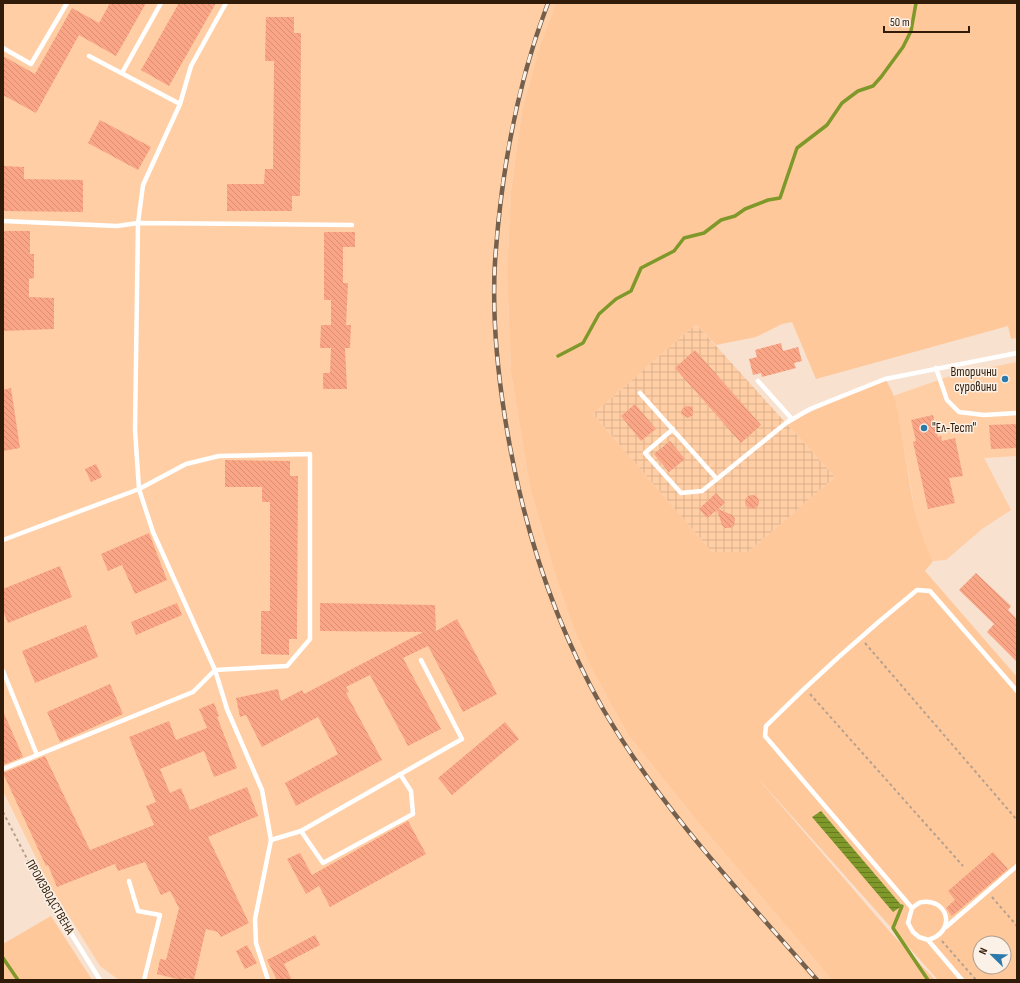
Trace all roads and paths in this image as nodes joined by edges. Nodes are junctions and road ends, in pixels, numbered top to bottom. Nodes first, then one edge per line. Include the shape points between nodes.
1 (67, 3) edge
2 (161, 3) edge
3 (226, 3) edge
4 (3, 48) edge
5 (89, 56) dead end
6 (122, 73) junction
7 (180, 104) junction
8 (3, 221) edge
9 (138, 223) junction
10 (352, 225) dead end
11 (1017, 353) edge
12 (936, 368) junction
13 (758, 381) dead end
14 (640, 392) dead end
15 (1017, 413) edge
16 (792, 419) junction
17 (673, 429) junction
18 (717, 479) junction
19 (139, 489) junction
20 (3, 540) edge
21 (859, 637) junction
22 (421, 660) dead end
23 (215, 670) junction
24 (3, 671) edge
25 (804, 687) junction
26 (1017, 691) edge
27 (38, 755) junction
28 (3, 769) edge
29 (400, 774) junction
30 (3, 812) edge
31 (1017, 820) edge
32 (301, 831) junction
33 (271, 840) junction
34 (963, 866) dead end
35 (1017, 866) edge
36 (129, 881) dead end
37 (44, 890) joint
38 (987, 892) junction
39 (912, 908) junction
40 (1017, 926) edge
41 (945, 928) junction
42 (938, 937) junction
43 (928, 940) junction
44 (100, 980) edge
45 (144, 980) edge
46 (268, 980) edge
47 (962, 980) edge
48 (976, 980) edge

1 - 4 lane via 31,64
2 - 6 lane
3 - 7 lane via 191,66
5 - 6 lane
6 - 7 lane
7 - 9 lane via 143,185
8 - 9 lane via 117,226
9 - 10 lane
9 - 19 lane via 135,430
11 - 12 lane
12 - 15 lane via 947,400 959,412 984,415
12 - 16 lane via 884,379
13 - 16 lane
14 - 17 lane
16 - 18 lane
17 - 18 lane
17 - 18 lane via 645,453 680,492 702,491
19 - 20 lane
19 - 23 lane via 153,532
19 - 23 lane via 186,464 219,456 310,454 310,639 287,666
21 - 25 lane
21 - 26 lane via 917,590 930,591
21 - 31 path
22 - 29 lane via 462,739
23 - 27 lane via 193,692
23 - 33 lane via 227,709 262,790
24 - 27 lane
25 - 34 path
25 - 39 lane via 766,726 765,736
27 - 28 lane
29 - 32 lane
29 - 32 lane via 411,791 413,814 323,863
30 - 37 path, ПРОИЗВОДСТВЕНА
32 - 33 lane
33 - 46 lane via 255,919 256,943
35 - 38 lane
36 - 45 lane via 138,911 160,915
37 - 44 lane, ПРОИЗВОДСТВЕНА
38 - 40 path
38 - 41 lane
39 - 41 lane via 922,902 933,903 942,908 947,918
39 - 43 lane via 908,923 913,932
41 - 42 lane
42 - 43 lane
42 - 48 path
43 - 47 lane

